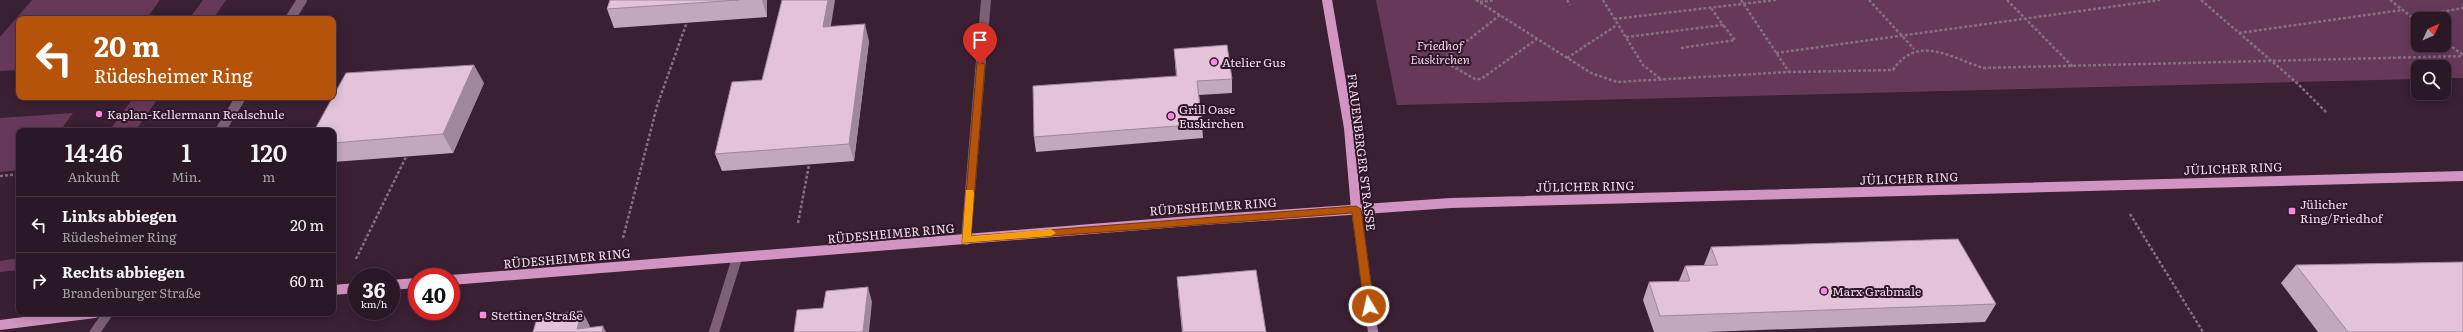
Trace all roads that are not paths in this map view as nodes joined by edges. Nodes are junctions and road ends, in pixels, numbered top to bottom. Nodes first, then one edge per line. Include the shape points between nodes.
1 (302, 0) edge
2 (986, 0) edge
3 (1327, 0) edge
4 (292, 16) edge
5 (239, 100) edge
6 (222, 128) edge
7 (2463, 176) edge
8 (1356, 209) junction
9 (966, 240) junction
10 (737, 258) junction
11 (460, 279) edge
12 (348, 288) edge
13 (337, 289) edge
14 (72, 316) edge
15 (106, 316) edge
16 (0, 325) edge
17 (95, 332) edge
18 (714, 332) edge
19 (1373, 332) edge

1 - 4 street
2 - 9 street
3 - 8 main road, FRAUENBERGER STRASSE via 1349,128
5 - 6 street
7 - 8 main road, JÜLICHER RING via 1451,202
8 - 9 main road, RÜDESHEIMER RING
8 - 19 street, FRAUENBERGER STRASSE
9 - 10 main road, RÜDESHEIMER RING
10 - 11 main road, RÜDESHEIMER RING
10 - 18 street
12 - 13 main road
14 - 16 main road
15 - 17 street

